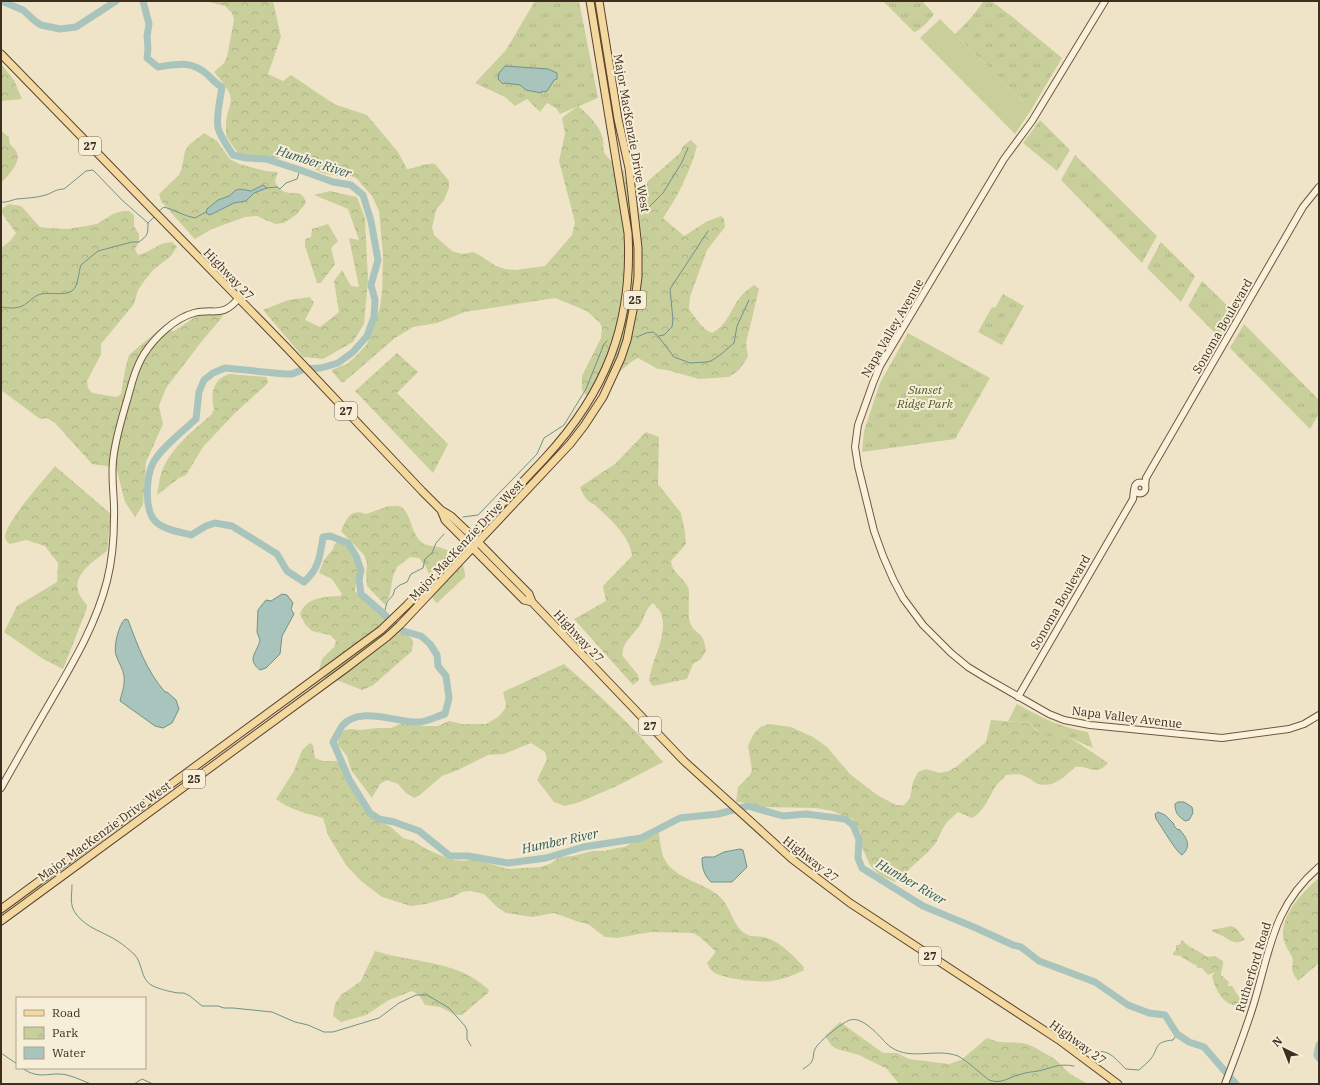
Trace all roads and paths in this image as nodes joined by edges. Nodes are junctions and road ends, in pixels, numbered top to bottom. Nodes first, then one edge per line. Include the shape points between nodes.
1 (590, 1) edge
2 (599, 1) edge
3 (1105, 1) edge
4 (1, 54) edge
5 (1319, 187) edge
6 (238, 299) junction
7 (1146, 478) junction
8 (1138, 483) junction
9 (1145, 486) junction
10 (1134, 490) junction
11 (1140, 494) junction
12 (1133, 499) junction
13 (441, 510) junction
14 (472, 536) junction
15 (466, 542) junction
16 (479, 542) junction
17 (473, 548) junction
18 (532, 602) junction
19 (1018, 697) junction
20 (1319, 715) edge
21 (1, 788) edge
22 (1319, 867) edge
23 (1, 909) edge
24 (1, 921) edge
25 (1118, 1084) edge
26 (1225, 1084) edge

1 - 14 main road, Major MacKenzie Drive West / 25 via 628,234 629,277 619,335 608,366 579,417 558,444
2 - 16 main road, Major MacKenzie Drive West / 25 via 618,119 629,168 636,224 638,278 631,322 612,378 584,426
3 - 19 street, Napa Valley Avenue via 1032,121 1004,160 880,366 856,435 856,459 874,532 902,596 923,625 951,653 968,667
4 - 6 main road, Highway 27 / 27
5 - 7 street, Sonoma Boulevard via 1303,207
6 - 13 main road, Highway 27 / 27
6 - 21 street via 222,311 196,312 173,324 150,345 135,372 118,429 112,462 114,519 110,567 102,599 77,656
7 - 8 street, Sonoma Boulevard
7 - 9 street, Sonoma Boulevard
8 - 9 street
8 - 10 street via 1134,485
9 - 11 street via 1145,491
10 - 11 street
10 - 12 street, Sonoma Boulevard
11 - 12 street, Sonoma Boulevard
12 - 19 street, Sonoma Boulevard
13 - 14 main road, Highway 27 / 27
13 - 15 main road, Highway 27 / 27 via 445,520
14 - 15 main road, Major MacKenzie Drive West / 25
14 - 16 main road, Highway 27 / 27
15 - 17 main road, Highway 27 / 27
15 - 23 main road, Major MacKenzie Drive West / 25 via 381,630
16 - 17 main road, Major MacKenzie Drive West / 25
16 - 18 main road, Highway 27 / 27 via 529,594
17 - 18 main road, Highway 27 / 27 via 524,600
17 - 24 main road, Major MacKenzie Drive West / 25 via 387,637
18 - 25 main road, Highway 27 / 27 via 673,749 792,859 850,903 1059,1040
19 - 20 street, Napa Valley Avenue via 1049,714 1080,724 1213,738 1288,729 1304,724
22 - 26 street, Rutherford Road via 1294,893 1277,924 1246,1028

